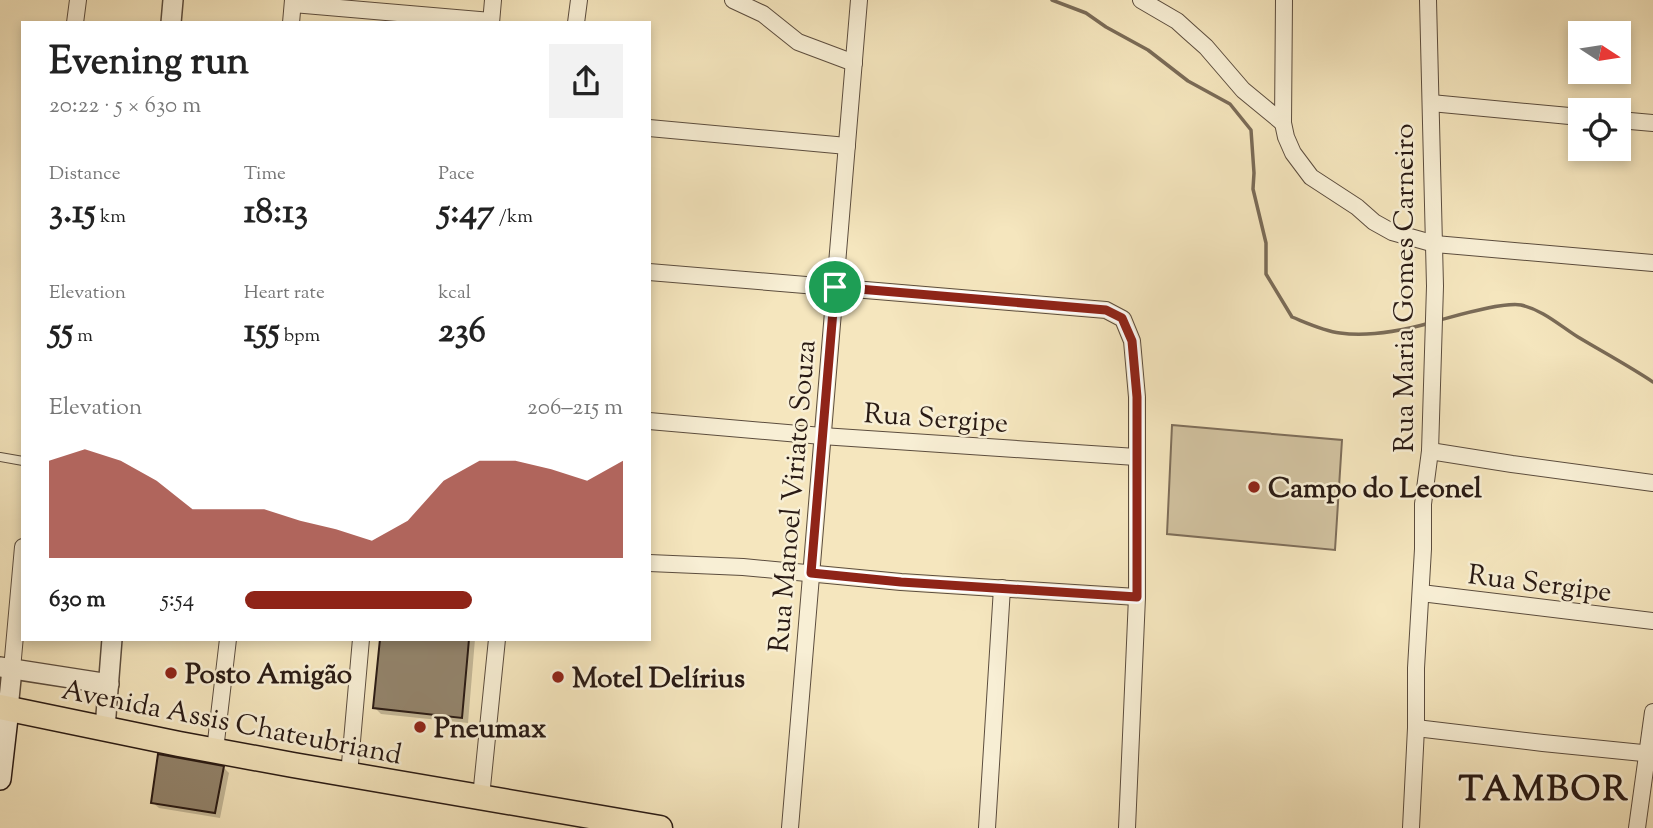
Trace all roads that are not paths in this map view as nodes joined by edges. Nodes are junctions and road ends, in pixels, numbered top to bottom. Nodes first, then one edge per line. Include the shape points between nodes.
1 (78, 0) edge
2 (173, 0) edge
3 (493, 0) edge
4 (579, 0) edge
5 (733, 0) edge
6 (859, 0) edge
7 (1141, 0) edge
8 (1284, 0) edge
9 (1428, 0) edge
10 (293, 2) edge
11 (389, 6) edge
12 (75, 21) edge
13 (171, 21) edge
14 (291, 21) edge
15 (485, 21) edge
16 (491, 21) edge
17 (576, 21) edge
18 (853, 63) junction
19 (1431, 103) junction
20 (1568, 116) edge
21 (1631, 121) edge
22 (1283, 123) junction
23 (1653, 123) edge
24 (651, 128) edge
25 (847, 146) junction
26 (1435, 244) junction
27 (1653, 263) edge
28 (651, 272) edge
29 (835, 287) junction
30 (651, 421) edge
31 (822, 436) junction
32 (1430, 451) junction
33 (0, 457) edge
34 (1136, 457) junction
35 (21, 461) edge
36 (1653, 483) edge
37 (21, 561) edge
38 (651, 563) edge
39 (811, 573) junction
40 (1002, 588) junction
41 (1420, 593) junction
42 (1137, 597) junction
43 (1653, 621) edge
44 (112, 641) edge
45 (229, 641) edge
46 (361, 641) edge
47 (497, 641) edge
48 (6, 668) edge
49 (109, 684) junction
50 (4, 708) edge
51 (1653, 712) edge
52 (105, 728) junction
53 (1416, 728) junction
54 (215, 750) junction
55 (1650, 753) edge
56 (1, 754) edge
57 (349, 775) junction
58 (0, 779) edge
59 (481, 797) junction
60 (660, 828) edge
61 (790, 828) edge
62 (987, 828) edge
63 (1127, 828) edge
64 (1411, 828) edge
65 (1637, 828) edge

1 - 12 street
2 - 13 street
3 - 16 street
4 - 17 street
5 - 18 street via 763,14 798,42
6 - 18 street, Rua Manoel Viriato Souza
7 - 22 street via 1188,30 1243,90
8 - 22 street
9 - 19 street, Rua Maria Gomes Carneiro
10 - 11 street
10 - 14 street
11 - 15 street
18 - 25 street, Rua Manoel Viriato Souza
19 - 20 street
19 - 26 street, Rua Maria Gomes Carneiro
21 - 23 street
22 - 26 street via 1293,153 1311,177 1392,232
24 - 25 street
25 - 29 street, Rua Manoel Viriato Souza
26 - 27 street
26 - 32 street, Rua Maria Gomes Carneiro
28 - 29 street
29 - 31 street, Rua Manoel Viriato Souza
29 - 34 street via 1106,310 1122,318 1132,341
30 - 31 street, Rua Sergipe
31 - 34 street, Rua Sergipe
31 - 39 street, Rua Manoel Viriato Souza
32 - 36 street
32 - 41 street, Rua Maria Gomes Carneiro
33 - 35 lane
34 - 42 street
37 - 48 street
38 - 39 street
39 - 40 street
39 - 61 street, Rua Manoel Viriato Souza
40 - 42 street
40 - 62 street
41 - 43 street, Rua Sergipe
41 - 53 street, Rua Maria Gomes Carneiro
42 - 63 street
44 - 49 street
45 - 54 street
46 - 57 street
47 - 59 street
48 - 49 street
48 - 50 street
49 - 52 street
50 - 52 main road, Avenida Assis Chateubriand
50 - 56 main road
51 - 55 street
52 - 54 main road, Avenida Assis Chateubriand
53 - 55 street
53 - 64 street, Rua Maria Gomes Carneiro
54 - 57 main road, Avenida Assis Chateubriand
55 - 65 street
56 - 58 main road
57 - 59 main road, Avenida Assis Chateubriand
59 - 60 main road, Avenida Assis Chateubriand

